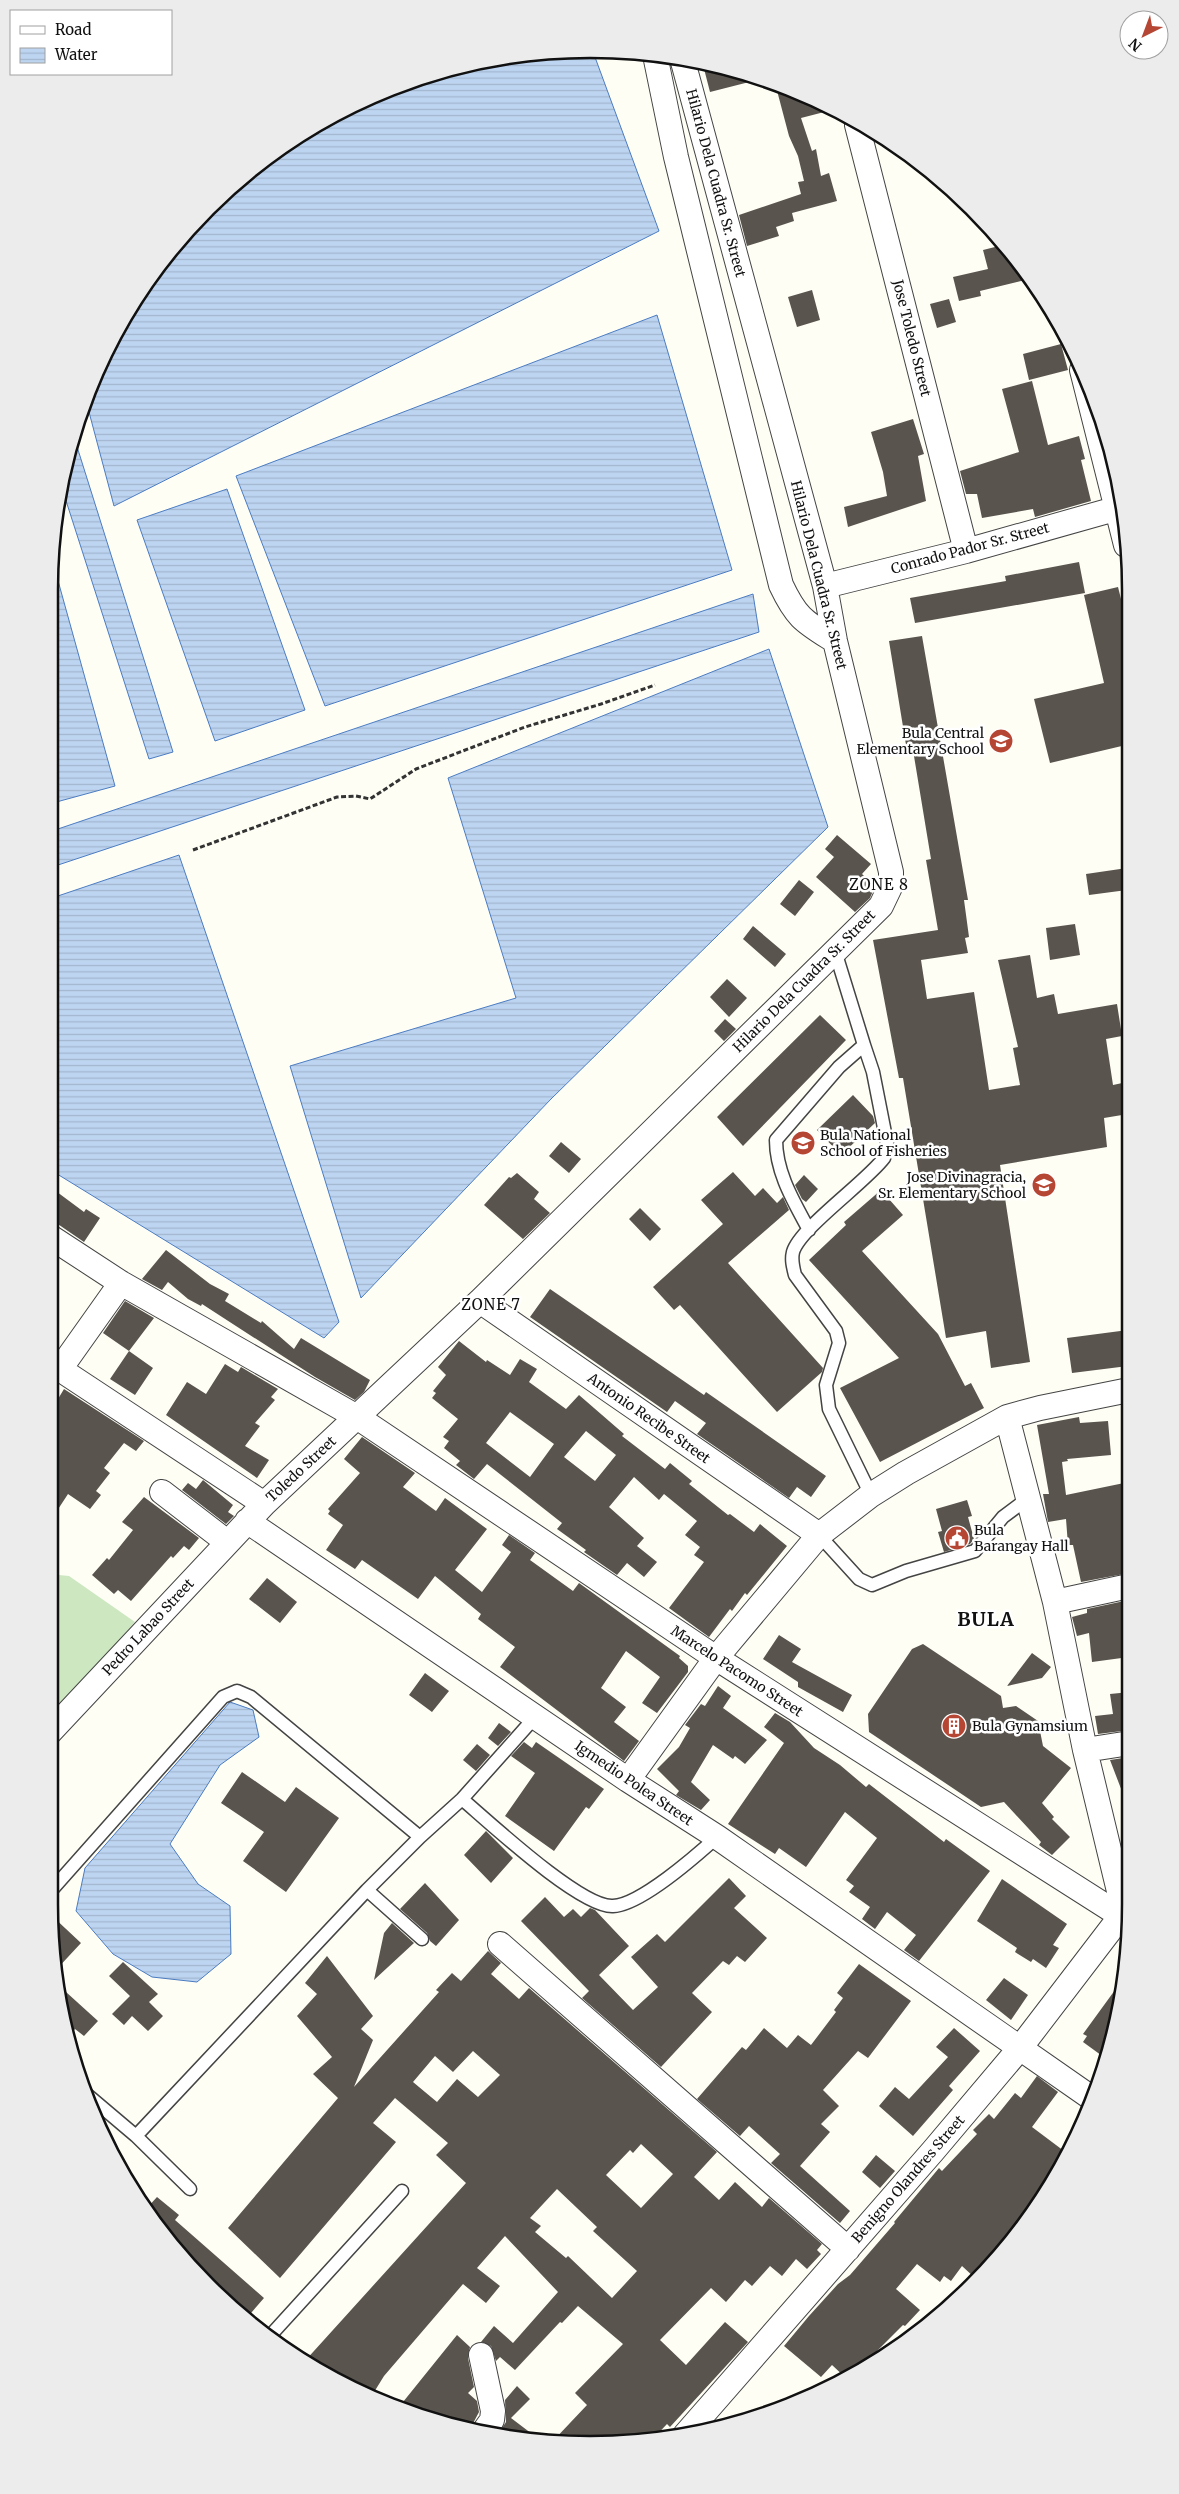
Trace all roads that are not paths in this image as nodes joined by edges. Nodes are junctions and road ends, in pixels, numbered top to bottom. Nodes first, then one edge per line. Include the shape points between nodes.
1 (656, 62) edge
2 (684, 66) edge
3 (858, 130) edge
4 (1095, 425) edge
5 (1115, 509) joint
6 (966, 551) junction
7 (825, 586) junction
8 (835, 641) junction
9 (835, 951) junction
10 (864, 1045) junction
11 (809, 1230) junction
12 (58, 1242) edge
13 (121, 1283) junction
14 (480, 1301) junction
15 (58, 1361) edge
16 (58, 1369) edge
17 (1122, 1391) edge
18 (357, 1417) junction
19 (1007, 1418) junction
20 (162, 1492) dead end
21 (871, 1496) junction
22 (1027, 1499) junction
23 (264, 1504) junction
24 (247, 1521) junction
25 (818, 1535) junction
26 (227, 1542) junction
27 (1122, 1588) edge
28 (1055, 1602) junction
29 (716, 1658) junction
30 (536, 1716) junction
31 (58, 1723) edge
32 (1122, 1743) edge
33 (1085, 1750) junction
34 (628, 1780) junction
35 (462, 1799) junction
36 (420, 1837) junction
37 (717, 1837) junction
38 (58, 1883) edge
39 (367, 1890) junction
40 (1122, 1899) edge
41 (1122, 1912) edge
42 (1121, 1921) edge
43 (422, 1939) dead end
44 (500, 1944) dead end
45 (1020, 2048) junction
46 (1086, 2094) edge
47 (96, 2102) edge
48 (136, 2136) junction
49 (190, 2189) dead end
50 (402, 2191) dead end
51 (848, 2249) junction
52 (273, 2332) edge
53 (481, 2355) dead end
54 (488, 2426) edge
55 (693, 2426) edge

1 - 8 street via 676,157 782,585 792,610
2 - 7 street, Hilario Dela Cuadra Sr. Street
3 - 6 street, Jose Toledo Street
4 - 5 street
5 - 6 street, Conrado Pador Sr. Street
6 - 7 street, Conrado Pador Sr. Street
7 - 8 street, Hilario Dela Cuadra Sr. Street
8 - 9 street, Hilario Dela Cuadra Sr. Street via 892,872 887,897 881,906
9 - 10 lane
9 - 14 street, Hilario Dela Cuadra Sr. Street
10 - 11 lane via 873,1072 887,1143 884,1158
10 - 11 lane via 844,1061 776,1140 776,1158
11 - 21 lane via 795,1247 792,1265 795,1275 836,1330 840,1344 826,1386 829,1408
12 - 13 street, Marcelo Pacomo Street
13 - 15 street
13 - 18 street, Marcelo Pacomo Street
14 - 18 street, Hilario Dela Cuadra Sr. Street
14 - 25 street, Antonio Recibe Street
16 - 23 street
17 - 19 street
18 - 23 street, Toledo Street
18 - 29 street, Marcelo Pacomo Street
19 - 21 street via 941,1452
19 - 22 street
20 - 26 street
21 - 25 street
22 - 25 lane via 1003,1517 975,1552 906,1571 872,1586 859,1580
22 - 28 street
23 - 24 street, Toledo Street
24 - 26 street, Pedro Labao Street
24 - 30 street, Igmedio Polea Street
25 - 29 street
26 - 31 street, Pedro Labao Street
27 - 28 street
28 - 33 street
29 - 34 street
29 - 41 street, Marcelo Pacomo Street
30 - 34 street, Igmedio Polea Street
30 - 35 lane
32 - 33 street
33 - 40 street
34 - 37 street, Igmedio Polea Street
35 - 36 lane
35 - 37 lane via 572,1888 600,1904 613,1906 629,1902 658,1884
36 - 38 lane via 251,1697 237,1691 223,1697
36 - 39 lane
37 - 45 street, Igmedio Polea Street
39 - 43 lane
39 - 48 lane
42 - 45 street, Benigno Olandres Street
44 - 51 street
45 - 46 street, Igmedio Polea Street
45 - 51 street, Benigno Olandres Street
47 - 48 lane
48 - 49 lane
50 - 52 lane
51 - 55 street, Benigno Olandres Street
53 - 54 street via 493,2411

